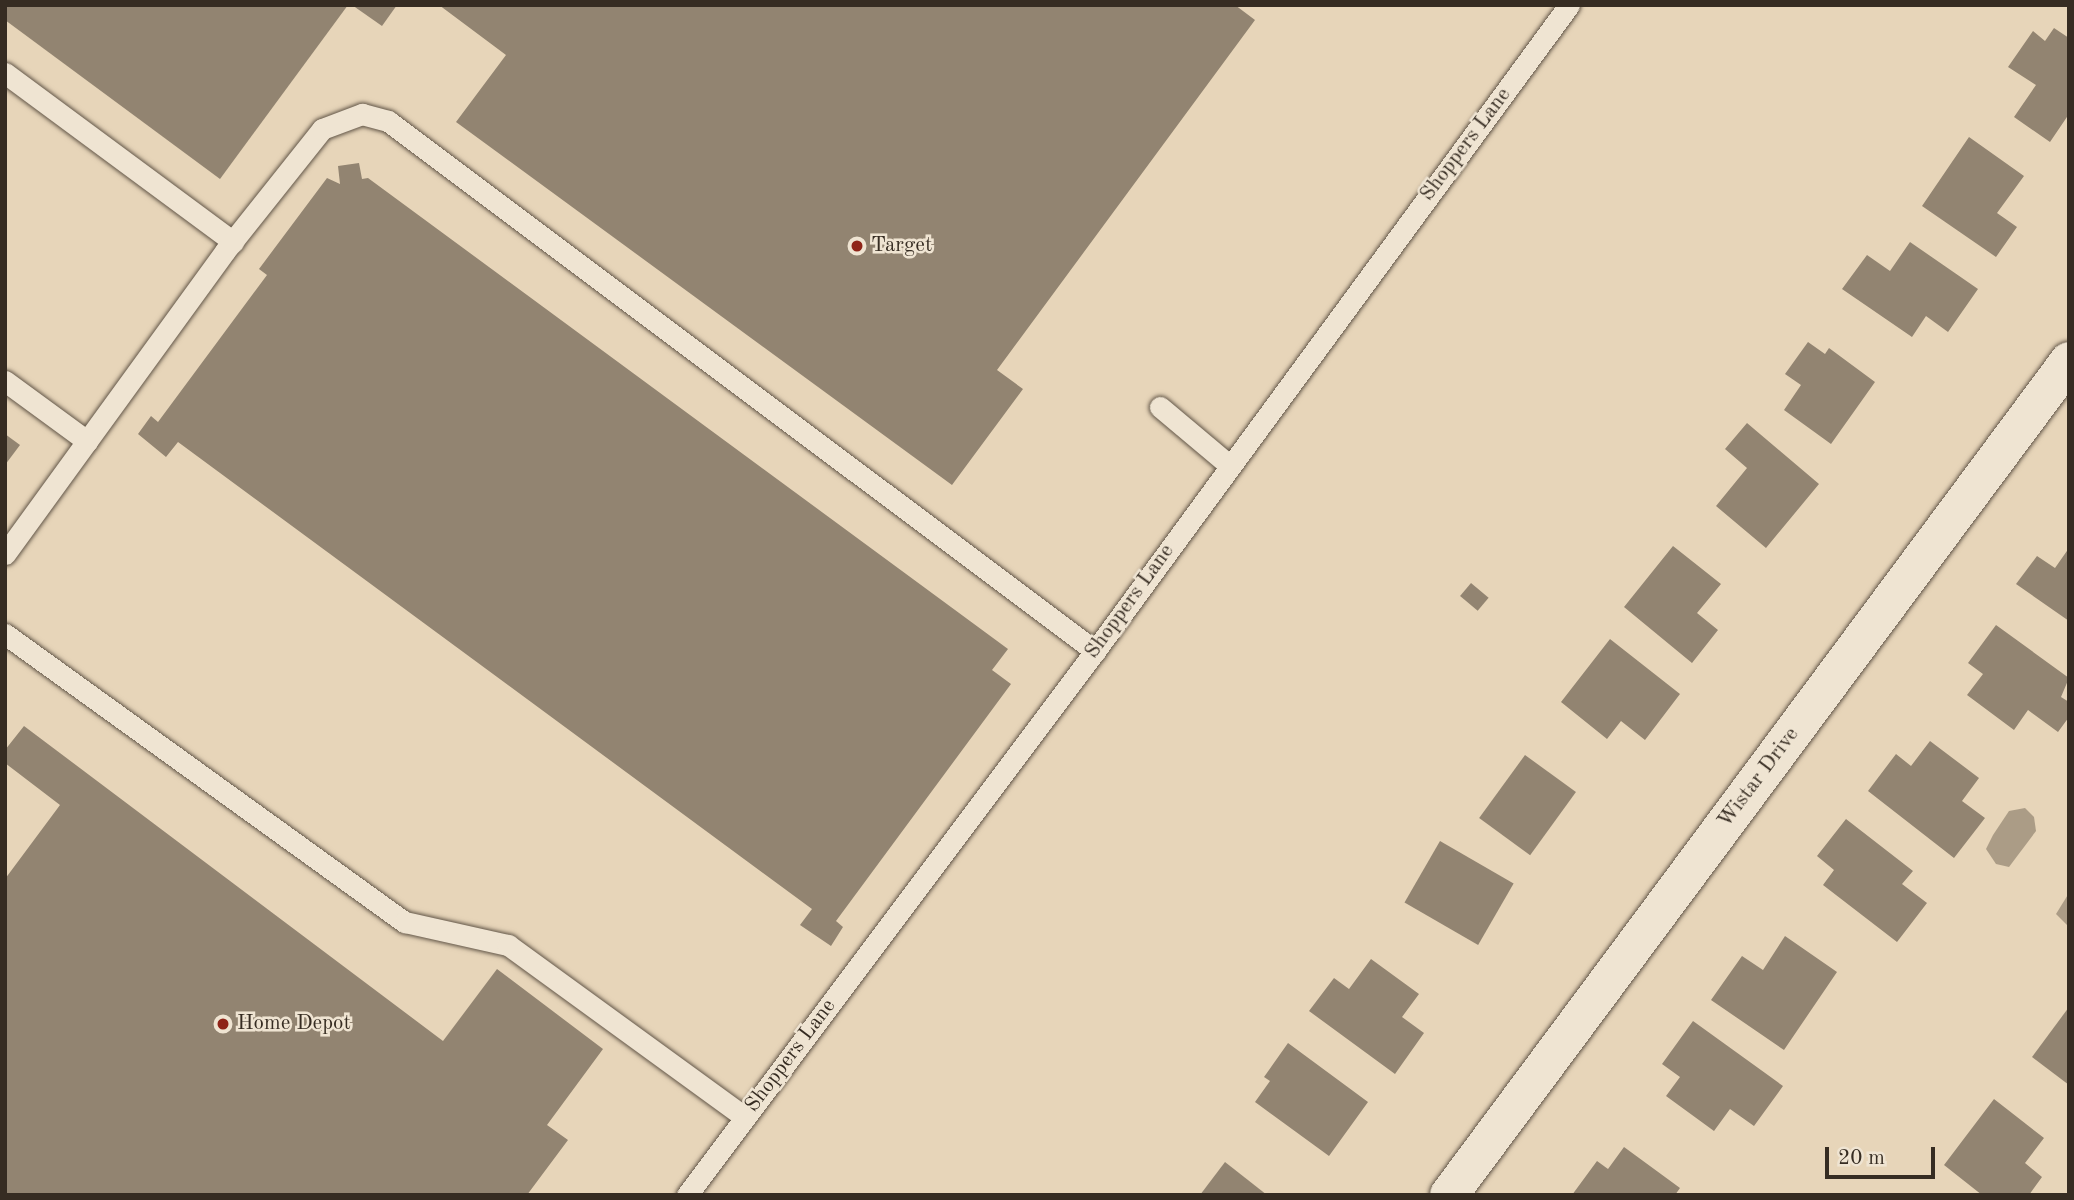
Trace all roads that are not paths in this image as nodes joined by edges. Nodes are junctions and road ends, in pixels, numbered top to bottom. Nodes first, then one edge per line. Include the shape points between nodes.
1 (1569, 5) edge
2 (5, 73) edge
3 (233, 242) junction
4 (2069, 360) edge
5 (5, 381) edge
6 (1160, 407) dead end
7 (87, 441) junction
8 (1228, 464) junction
9 (5, 554) edge
10 (5, 634) edge
11 (1095, 651) junction
12 (745, 1117) junction
13 (687, 1195) edge
14 (1449, 1195) edge

1 - 8 lane, Shoppers Lane
2 - 3 lane
3 - 7 lane
3 - 11 lane via 322,129 362,114 388,121
4 - 14 street, Wistar Drive
5 - 7 lane
6 - 8 lane
7 - 9 lane
8 - 11 lane, Shoppers Lane
10 - 12 lane via 405,922 508,945
11 - 12 lane, Shoppers Lane
12 - 13 lane, Shoppers Lane

